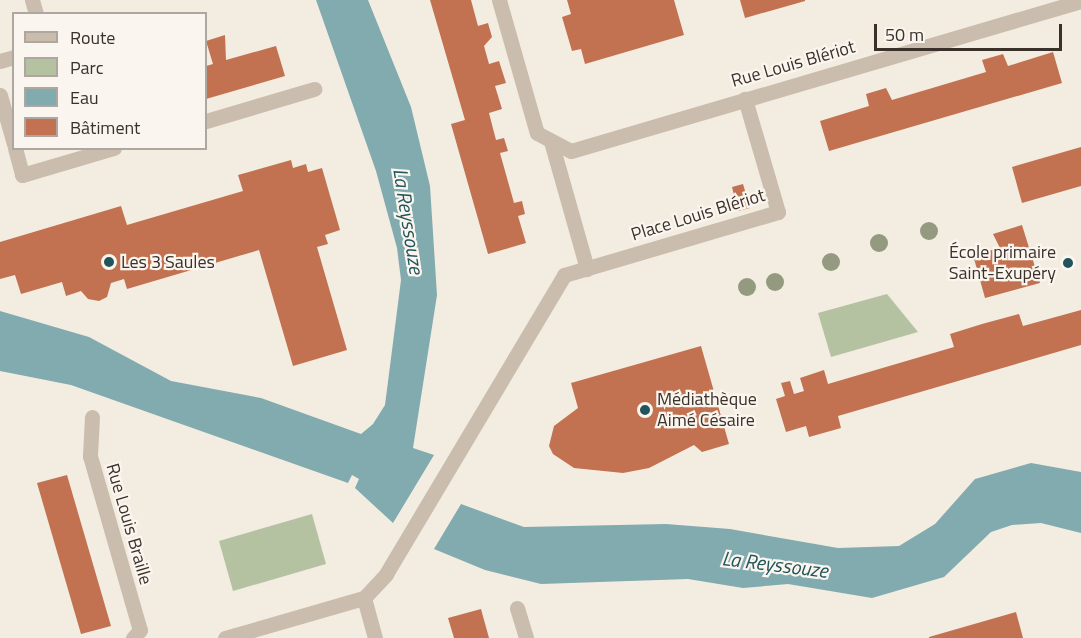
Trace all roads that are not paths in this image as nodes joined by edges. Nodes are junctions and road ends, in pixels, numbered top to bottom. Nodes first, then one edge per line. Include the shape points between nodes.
1 (499, 0) edge
2 (1081, 1) edge
3 (314, 89) dead end
4 (0, 95) edge
5 (745, 99) junction
6 (207, 121) edge
7 (12, 137) edge
8 (552, 145) junction
9 (16, 150) edge
10 (102, 150) edge
11 (78, 154) edge
12 (587, 269) junction
13 (92, 417) dead end
14 (364, 598) junction
15 (517, 608) dead end
16 (134, 638) edge
17 (225, 638) edge
18 (375, 638) edge
19 (526, 638) edge

1 - 8 street via 537,133
2 - 5 street, Rue Louis Blériot
3 - 6 street
4 - 7 street
5 - 8 street, Rue Louis Blériot via 571,151
5 - 12 street, Place Louis Blériot via 778,212
8 - 12 street
9 - 11 street via 22,175
10 - 11 street
12 - 14 street, Place Louis Blériot via 564,275 386,574
13 - 16 street, Rue Louis Braille via 90,456 140,630
14 - 17 street
14 - 18 street
15 - 19 street

